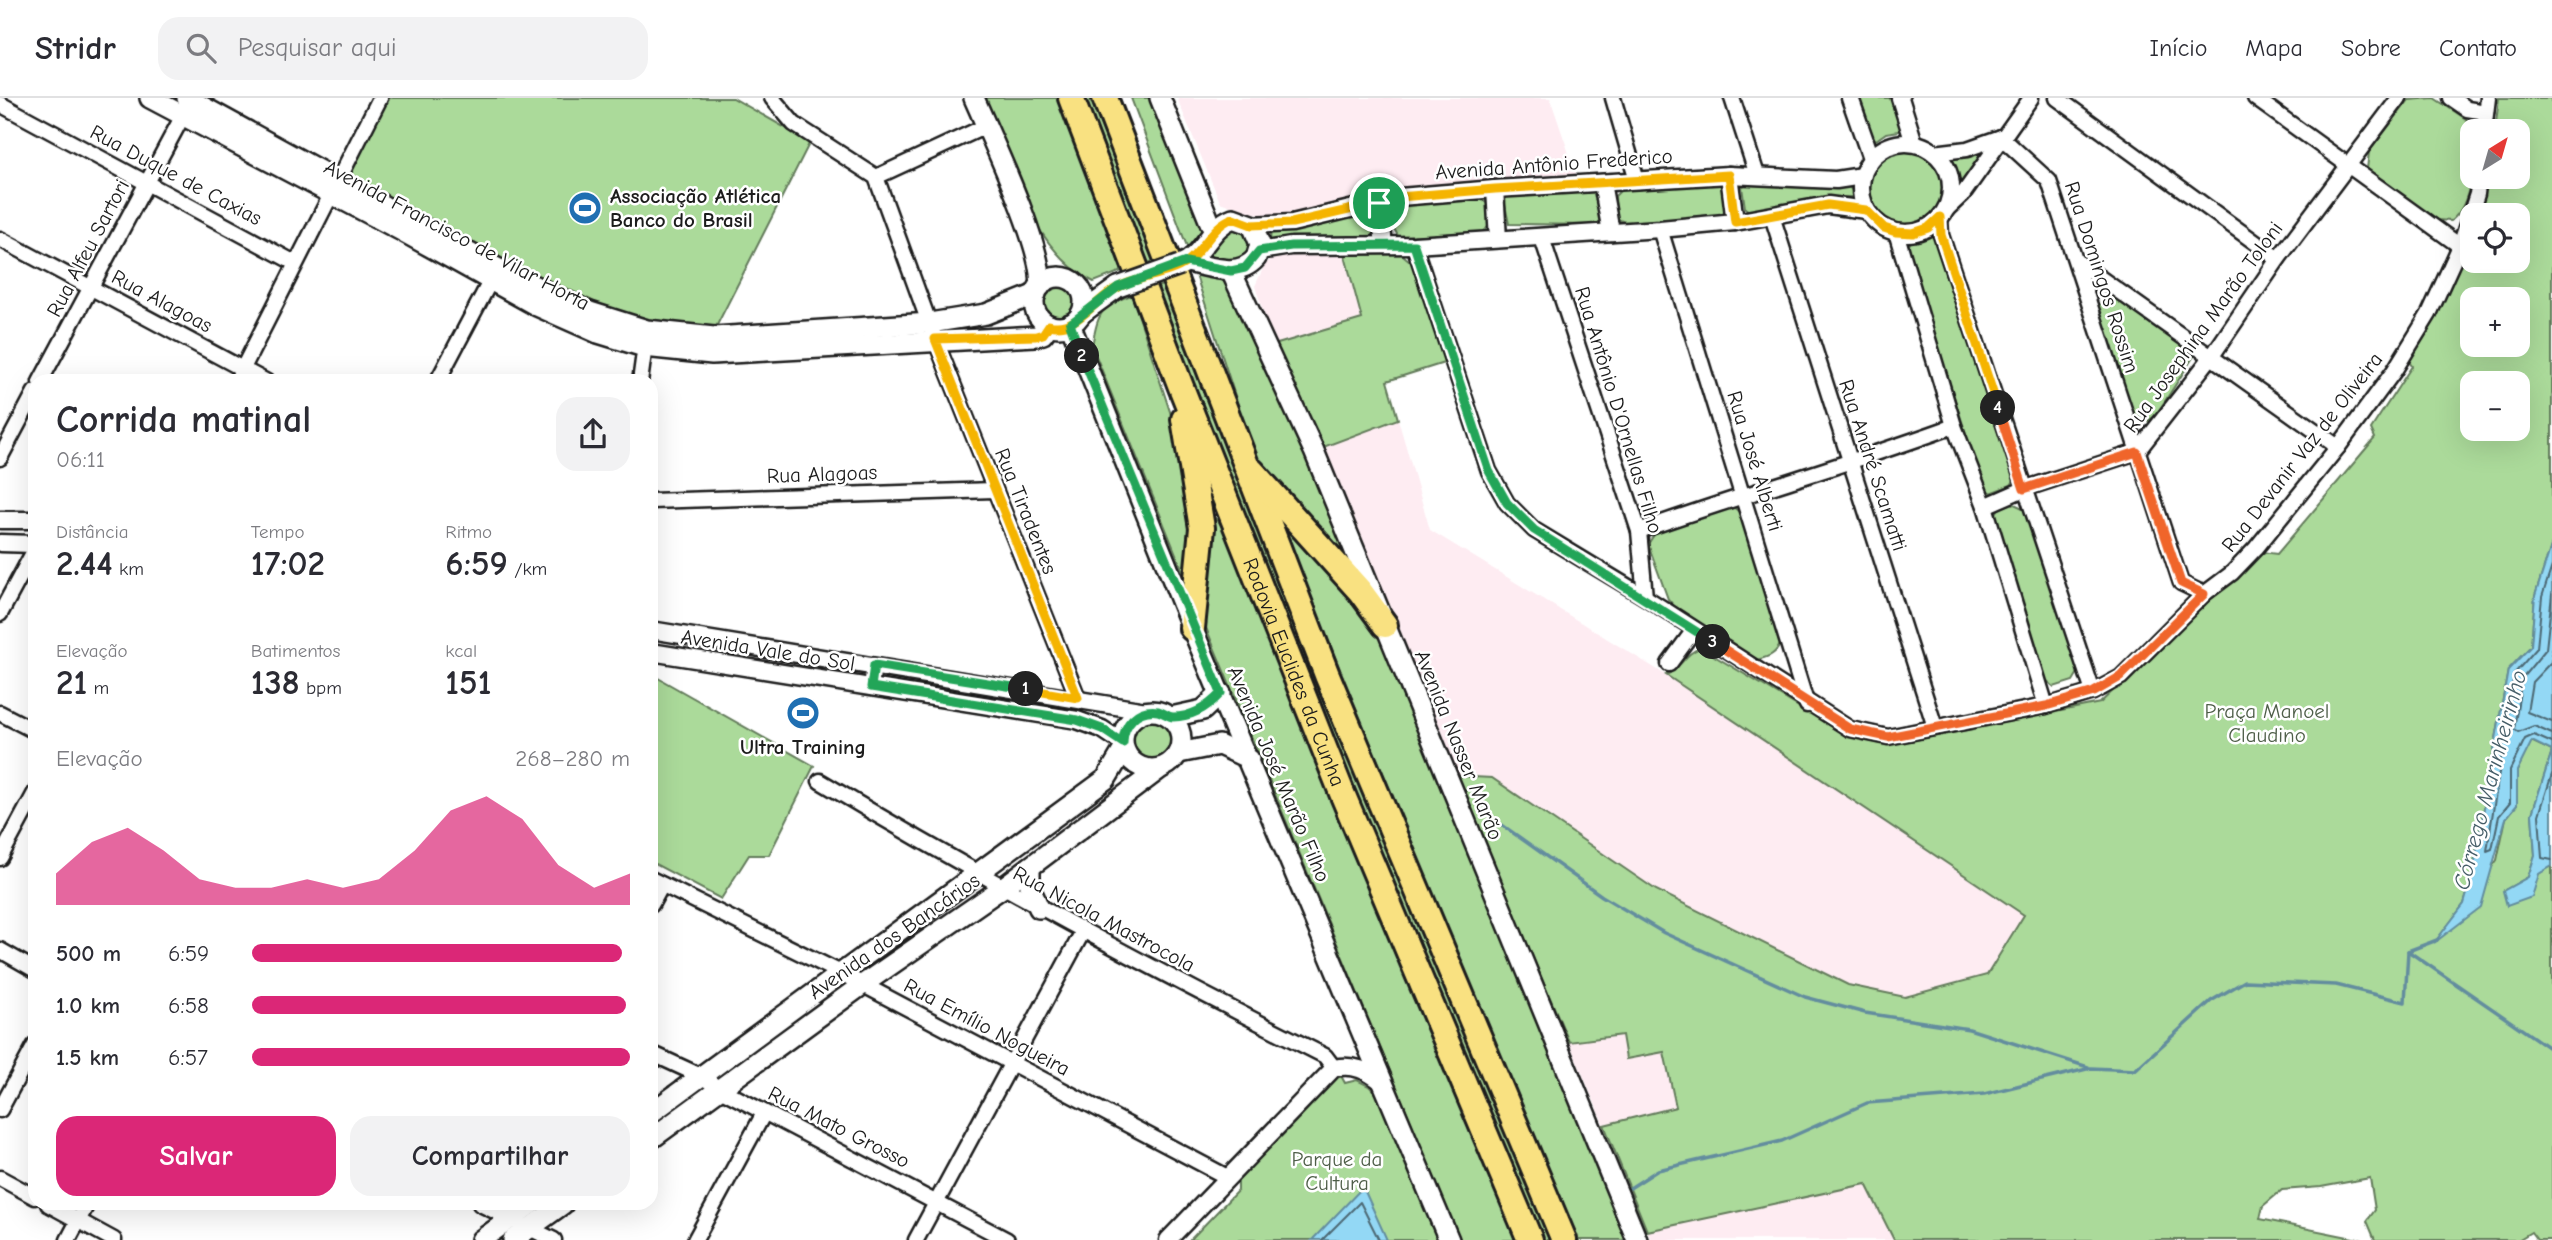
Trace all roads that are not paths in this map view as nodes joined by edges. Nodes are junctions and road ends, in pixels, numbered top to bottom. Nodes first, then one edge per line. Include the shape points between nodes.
1 (150, 98) edge
2 (380, 98) edge
3 (772, 98) edge
4 (974, 98) edge
5 (1072, 98) edge
6 (1105, 98) edge
7 (1160, 98) edge
8 (1613, 98) edge
9 (1732, 98) edge
10 (1850, 98) edge
11 (1900, 98) edge
12 (2031, 98) edge
13 (2057, 98) edge
14 (2255, 98) edge
15 (2399, 98) edge
16 (2451, 98) edge
17 (189, 103) edge
18 (0, 104) edge
19 (2487, 105) edge
20 (986, 125) junction
21 (2001, 137) junction
22 (1914, 143) junction
23 (1934, 153) junction
24 (1871, 158) junction
25 (2349, 166) junction
26 (1729, 175) junction
27 (1757, 175) junction
28 (1862, 176) junction
29 (876, 177) junction
30 (1637, 180) junction
31 (147, 183) junction
32 (1602, 183) junction
33 (334, 187) junction
34 (1495, 189) junction
35 (1379, 203) junction
36 (1866, 210) junction
37 (1942, 214) junction
38 (1772, 216) junction
39 (1735, 222) junction
40 (1252, 225) junction
41 (1660, 229) junction
42 (1213, 230) junction
43 (1611, 232) junction
44 (1896, 232) junction
45 (1542, 238) junction
46 (0, 239) edge
47 (1498, 239) junction
48 (1384, 244) junction
49 (1414, 245) junction
50 (2460, 246) joint
51 (1259, 251) junction
52 (2278, 259) junction
53 (295, 263) junction
54 (2079, 263) junction
55 (1183, 264) junction
56 (1231, 271) junction
57 (494, 274) junction
58 (1071, 280) junction
59 (90, 287) junction
60 (1116, 288) junction
61 (1038, 290) junction
62 (1076, 319) junction
63 (1049, 325) junction
64 (932, 331) junction
65 (646, 338) junction
66 (2212, 356) junction
67 (44, 374) edge
68 (237, 374) edge
69 (240, 374) edge
70 (441, 374) edge
71 (641, 374) edge
72 (1181, 387) junction
73 (28, 405) edge
74 (1954, 426) junction
75 (2338, 447) junction
76 (2137, 452) junction
77 (0, 458) edge
78 (1242, 461) junction
79 (1850, 464) junction
80 (2024, 489) junction
81 (994, 490) junction
82 (1743, 494) junction
83 (658, 501) edge
84 (1985, 506) junction
85 (0, 520) edge
86 (28, 520) edge
87 (1639, 531) junction
88 (0, 543) edge
89 (28, 544) edge
90 (28, 562) edge
91 (2204, 594) junction
92 (1645, 597) junction
93 (0, 614) edge
94 (1385, 625) junction
95 (1192, 628) junction
96 (658, 630) edge
97 (1695, 630) junction
98 (658, 653) edge
99 (1669, 664) dead end
100 (874, 665) junction
101 (956, 678) junction
102 (871, 687) junction
103 (2094, 692) junction
104 (1221, 693) junction
105 (1078, 698) junction
106 (952, 700) junction
107 (1807, 705) junction
108 (2046, 706) junction
109 (1146, 711) junction
110 (0, 713) edge
111 (1171, 717) junction
112 (1077, 720) junction
113 (28, 727) edge
114 (1934, 727) junction
115 (1123, 746) junction
116 (1179, 753) junction
117 (1249, 759) junction
118 (1161, 768) junction
119 (820, 781) dead end
120 (28, 806) edge
121 (0, 858) edge
122 (1030, 867) junction
123 (978, 876) junction
124 (658, 883) edge
125 (1002, 888) junction
126 (1038, 908) junction
127 (1082, 933) junction
128 (0, 950) edge
129 (28, 966) edge
130 (841, 973) junction
131 (862, 985) junction
132 (658, 1057) edge
133 (28, 1058) edge
134 (1009, 1064) junction
135 (1334, 1069) junction
136 (701, 1076) junction
137 (1383, 1083) junction
138 (720, 1089) junction
139 (658, 1109) edge
140 (0, 1110) edge
141 (764, 1113) junction
142 (658, 1134) edge
143 (1227, 1177) junction
144 (0, 1178) edge
145 (28, 1193) edge
146 (936, 1202) junction
147 (59, 1210) edge
148 (84, 1210) edge
149 (494, 1210) edge
150 (523, 1210) edge
151 (556, 1210) edge
152 (78, 1220) junction
153 (510, 1220) junction
154 (521, 1235) edge
155 (68, 1240) edge
156 (114, 1240) edge
157 (481, 1240) edge
158 (554, 1240) edge
159 (695, 1240) edge
160 (916, 1240) edge
161 (1007, 1240) edge
162 (1168, 1240) edge
163 (1449, 1240) edge
164 (1530, 1240) edge
165 (1564, 1240) edge
166 (1637, 1240) edge

1 - 17 main road, Avenida Francisco de Vilar Horta
2 - 33 street
3 - 29 street via 794,124
4 - 20 main road
5 - 72 highway, Rodovia Euclides da Cunha
6 - 78 highway, Rodovia Euclides da Cunha
7 - 42 main road
8 - 30 street
9 - 27 street
10 - 24 street
11 - 22 street
12 - 21 street
13 - 52 street
14 - 25 street
15 - 25 street, Rua Josephina Marão Toloni
16 - 19 street via 2467,108
17 - 31 street, Rua Alfeu Sartori
17 - 33 main road, Avenida Francisco de Vilar Horta
18 - 31 street, Rua Duque de Caxias
20 - 29 street
20 - 61 main road via 1030,238 1038,265
21 - 23 street via 1967,149
21 - 37 street via 1963,194
21 - 54 street, Rua Domingos Rossim via 2049,181
22 - 23 street
22 - 24 street via 1891,145
23 - 37 street via 1950,180 1950,196
24 - 28 street
25 - 50 street
25 - 52 street, Rua Josephina Marão Toloni
26 - 27 street, Avenida Antônio Frederico
26 - 30 street, Avenida Antônio Frederico
26 - 39 street
27 - 28 street, Avenida Antônio Frederico via 1836,180
28 - 36 street
29 - 64 street, Rua Tiradentes
30 - 32 street, Avenida Antônio Frederico
31 - 53 street, Rua Duque de Caxias
31 - 59 street, Rua Alfeu Sartori
32 - 34 street, Avenida Antônio Frederico
32 - 43 street
33 - 53 street
33 - 57 main road, Avenida Francisco de Vilar Horta
34 - 35 street, Avenida Antônio Frederico via 1399,197
34 - 47 street
35 - 40 street, Avenida Antônio Frederico via 1292,223
35 - 48 street
36 - 38 street via 1828,205
36 - 44 street via 1884,228
37 - 44 street via 1920,230
37 - 80 street via 1941,235
38 - 39 street
38 - 79 street, Rua André Scamatti
39 - 41 street
40 - 42 main road, Avenida Antônio Frederico via 1233,218
40 - 51 main road via 1259,237
41 - 43 street
41 - 82 street, Rua José Alberti
42 - 55 main road
43 - 45 street
44 - 74 street
45 - 47 street
45 - 87 street, Rua Antônio D'Ornellas Filho
46 - 59 street, Rua Alagoas
47 - 49 street
48 - 49 street
48 - 51 street
49 - 92 street, Rua Devanir Vaz de Oliveira via 1489,471 1507,503 1534,530
50 - 75 street, Rua Devanir Vaz de Oliveira via 2429,314
51 - 56 main road via 1251,264
52 - 66 street, Rua Josephina Marão Toloni
53 - 69 street
54 - 66 street
54 - 76 street, Rua Domingos Rossim
55 - 56 main road
55 - 60 main road, bridge
56 - 94 main road, Avenida Nasser Marão via 1314,451
57 - 65 main road, Avenida Francisco de Vilar Horta
57 - 70 street
58 - 60 main road
58 - 61 main road via 1051,279
58 - 62 main road via 1082,291
59 - 67 street, Rua Alfeu Sartori
59 - 68 street, Rua Alagoas
60 - 62 main road
61 - 63 main road via 1037,312
61 - 64 main road, Avenida Francisco de Vilar Horta via 986,314
62 - 63 main road
62 - 95 main road, Avenida José Marão Filho
63 - 64 main road, Avenida Francisco de Vilar Horta via 1036,336
64 - 65 main road, Avenida Francisco de Vilar Horta via 786,341
64 - 81 street, Rua Tiradentes
65 - 71 street
66 - 75 street
66 - 76 street, Rua Josephina Marão Toloni
72 - 95 highway via 1202,528
72 - 164 highway, Rodovia Euclides da Cunha via 1342,793
73 - 77 street
74 - 79 street
74 - 84 street
75 - 91 street, Rua Devanir Vaz de Oliveira via 2256,548
76 - 80 street, Rua Josephina Marão Toloni
76 - 91 street, Rua Domingos Rossim via 2181,583
78 - 94 highway via 1360,591
78 - 165 highway, Rodovia Euclides da Cunha
79 - 82 street
79 - 114 street, Rua André Scamatti
80 - 84 street, Rua Josephina Marão Toloni
80 - 103 street
81 - 83 street, Rua Alagoas
81 - 105 street, Rua Tiradentes
82 - 87 street
82 - 107 street, Rua José Alberti
84 - 108 street
85 - 86 street
87 - 92 street, Rua Antônio D'Ornellas Filho
88 - 89 street
90 - 93 street
91 - 103 street, Rua Devanir Vaz de Oliveira via 2120,677
92 - 97 street, Rua Devanir Vaz de Oliveira
94 - 166 main road, Avenida Nasser Marão
95 - 104 main road, Avenida José Marão Filho
96 - 100 street, Avenida Vale do Sol
97 - 99 street
97 - 107 street, Rua Devanir Vaz de Oliveira
98 - 102 street, Avenida Vale do Sol
100 - 101 street, Avenida Vale do Sol
100 - 102 street
101 - 105 street, Avenida Vale do Sol
101 - 106 street
102 - 106 street, Avenida Vale do Sol
103 - 108 street, Rua Devanir Vaz de Oliveira
104 - 111 main road via 1203,710
104 - 117 main road, Avenida José Marão Filho
105 - 109 street, Avenida Vale do Sol
105 - 112 street
106 - 112 street, Avenida Vale do Sol
107 - 114 street, Rua Devanir Vaz de Oliveira via 1850,729 1888,737
108 - 114 street, Rua Devanir Vaz de Oliveira
109 - 111 main road
109 - 115 main road via 1126,726
110 - 113 street
111 - 116 main road via 1181,738
112 - 115 street, Avenida Vale do Sol via 1102,729
115 - 118 main road via 1135,764
115 - 123 main road, Avenida dos Bancários via 1106,779
116 - 117 main road via 1219,745
116 - 118 main road
117 - 137 main road, Avenida José Marão Filho
118 - 122 main road, Avenida dos Bancários
119 - 123 street, Rua Nicola Mastrocola
120 - 121 street
122 - 125 main road, Avenida dos Bancários
122 - 126 main road via 1030,888
123 - 125 street, Rua Nicola Mastrocola
123 - 130 main road, Avenida dos Bancários
124 - 130 street, Rua Emílio Nogueira
125 - 126 street, Rua Nicola Mastrocola
125 - 131 main road, Avenida dos Bancários
126 - 127 street, Rua Nicola Mastrocola
127 - 134 street
127 - 135 street, Rua Nicola Mastrocola via 1325,1056
128 - 129 street
130 - 131 street, Rua Emílio Nogueira
130 - 136 main road, Avenida dos Bancários
131 - 134 street, Rua Emílio Nogueira
131 - 138 main road, Avenida dos Bancários
132 - 136 street, Rua Mato Grosso
133 - 140 street
134 - 143 street, Rua Emílio Nogueira
134 - 146 street
135 - 137 street via 1367,1070
135 - 143 street
136 - 138 street, Rua Mato Grosso
136 - 139 main road, Avenida dos Bancários
137 - 163 main road, Avenida José Marão Filho
138 - 141 street, Rua Mato Grosso
138 - 142 main road, Avenida dos Bancários
141 - 146 street, Rua Mato Grosso
141 - 159 street
143 - 162 street
144 - 145 street
146 - 160 street
146 - 161 street, Rua Mato Grosso
147 - 152 street
148 - 152 street
149 - 153 street
150 - 153 main road
151 - 154 main road
152 - 155 street
152 - 156 street
153 - 154 street
153 - 157 main road
154 - 158 street

